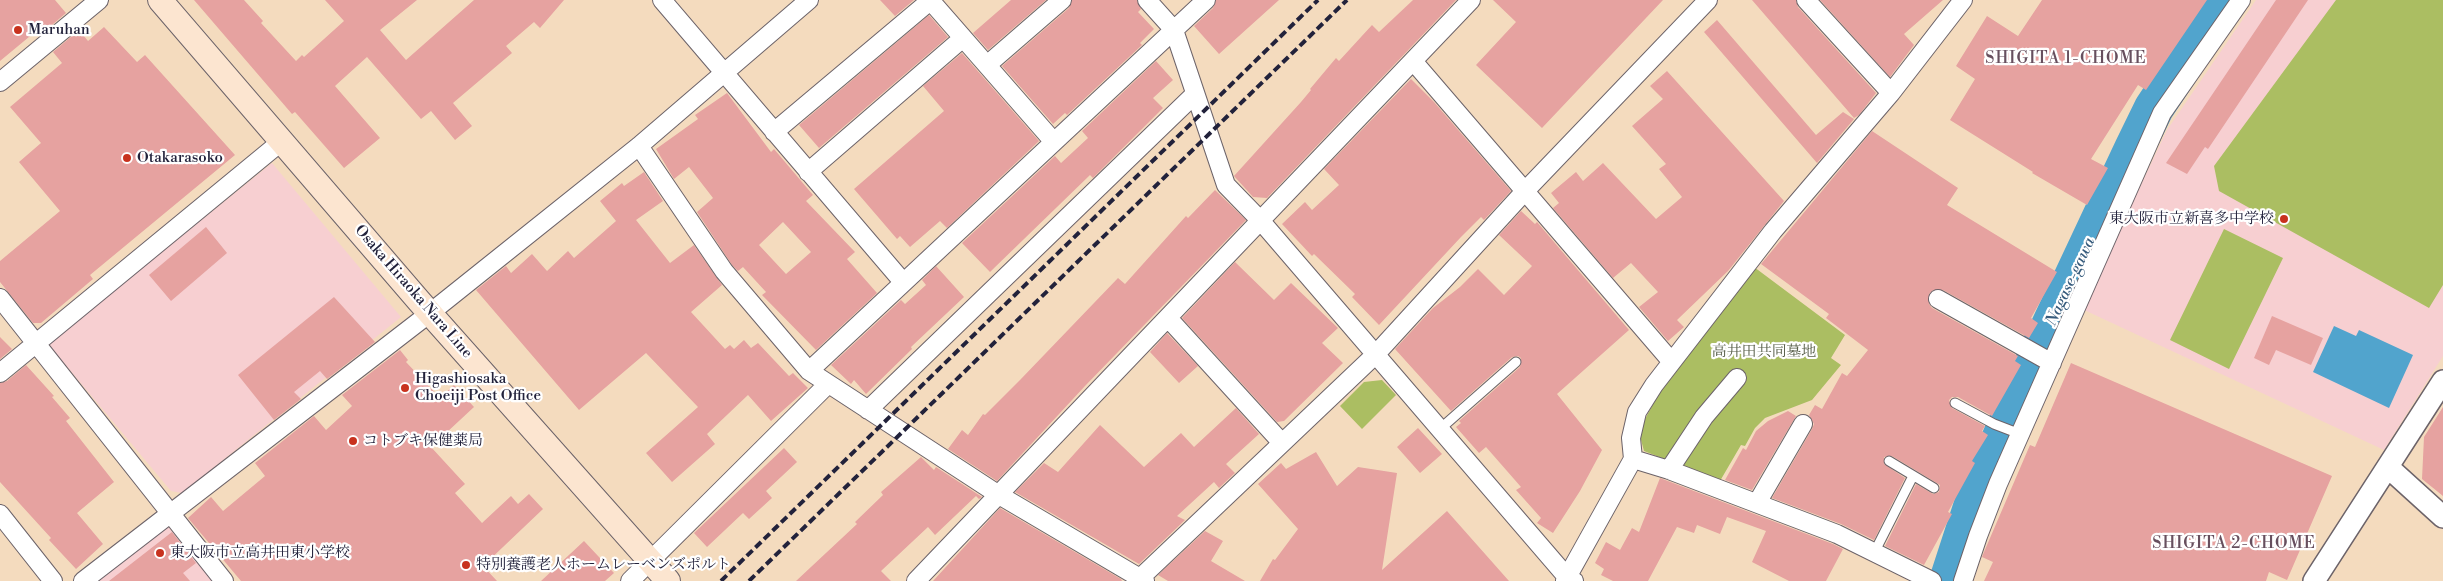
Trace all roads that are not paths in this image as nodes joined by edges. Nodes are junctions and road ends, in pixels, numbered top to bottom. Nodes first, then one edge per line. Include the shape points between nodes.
1 (99, 0) edge
2 (160, 0) edge
3 (662, 0) edge
4 (809, 0) edge
5 (930, 0) edge
6 (1062, 0) edge
7 (1147, 0) edge
8 (1206, 0) edge
9 (1471, 0) edge
10 (1708, 0) edge
11 (1806, 0) edge
12 (1963, 0) edge
13 (2241, 0) edge
14 (1174, 30) junction
15 (963, 38) junction
16 (1413, 61) junction
17 (987, 65) junction
18 (726, 73) junction
19 (0, 82) edge
20 (1891, 93) junction
21 (1195, 94) junction
22 (774, 132) junction
23 (282, 141) junction
24 (1054, 142) junction
25 (639, 146) junction
26 (808, 172) junction
27 (1526, 190) junction
28 (1260, 220) junction
29 (903, 282) junction
30 (0, 298) edge
31 (1938, 299) dead end
32 (430, 313) junction
33 (1168, 318) junction
34 (37, 342) junction
35 (1376, 354) junction
36 (2041, 356) junction
37 (1671, 361) junction
38 (1516, 362) dead end
39 (809, 370) junction
40 (0, 373) edge
41 (1737, 378) dead end
42 (2443, 381) edge
43 (828, 384) junction
44 (1954, 403) dead end
45 (868, 410) junction
46 (1803, 424) dead end
47 (1440, 429) junction
48 (2015, 432) junction
49 (1282, 443) junction
50 (1633, 459) junction
51 (1889, 461) dead end
52 (2389, 468) junction
53 (1670, 470) junction
54 (1913, 476) junction
55 (1934, 488) dead end
56 (999, 495) junction
57 (1757, 504) junction
58 (0, 514) edge
59 (169, 514) junction
60 (2443, 517) edge
61 (1874, 553) junction
62 (650, 560) junction
63 (1141, 580) edge
64 (1568, 580) edge
65 (53, 581) edge
66 (83, 581) edge
67 (224, 581) edge
68 (630, 581) edge
69 (668, 581) edge
70 (916, 581) edge
71 (1932, 581) edge
72 (1963, 581) edge
73 (2314, 581) edge

1 - 19 street
2 - 23 main road, Osaka Hiraoka Nara Line
3 - 18 street
4 - 18 street
5 - 15 street
5 - 22 street
6 - 17 street
7 - 14 street
8 - 14 street
9 - 16 street
10 - 27 street
11 - 20 street
12 - 20 street
13 - 36 street via 2162,113
14 - 21 street
14 - 24 street
15 - 17 street
15 - 26 street
16 - 27 street
16 - 28 street
17 - 24 street
18 - 22 street
18 - 25 street
20 - 37 street via 1773,231
21 - 28 street via 1226,185
21 - 45 street
22 - 26 street
23 - 32 main road, Osaka Hiraoka Nara Line
23 - 34 street
24 - 29 street
25 - 32 street
25 - 39 street via 724,271
26 - 29 street
27 - 35 street
27 - 37 street
28 - 33 street
28 - 35 street
29 - 39 street
30 - 34 street
31 - 36 street
32 - 59 street
32 - 62 main road, Osaka Hiraoka Nara Line
33 - 49 street
33 - 56 street
34 - 40 street
34 - 59 street
35 - 47 street
35 - 49 street
36 - 48 street
37 - 50 street via 1637,412 1631,438
38 - 47 lane
39 - 43 street
41 - 53 street via 1704,417
42 - 52 street
43 - 45 street
43 - 62 street
44 - 48 lane
45 - 56 street
46 - 57 street
47 - 64 street
48 - 72 street
49 - 63 street
50 - 53 street
50 - 64 street
51 - 54 lane
52 - 60 street
52 - 73 street
53 - 57 street
54 - 55 lane
54 - 61 lane
56 - 63 street
56 - 70 street
57 - 61 street via 1837,534
58 - 65 street
59 - 66 street
59 - 67 street
61 - 71 street
62 - 68 street
62 - 69 main road, Osaka Hiraoka Nara Line

